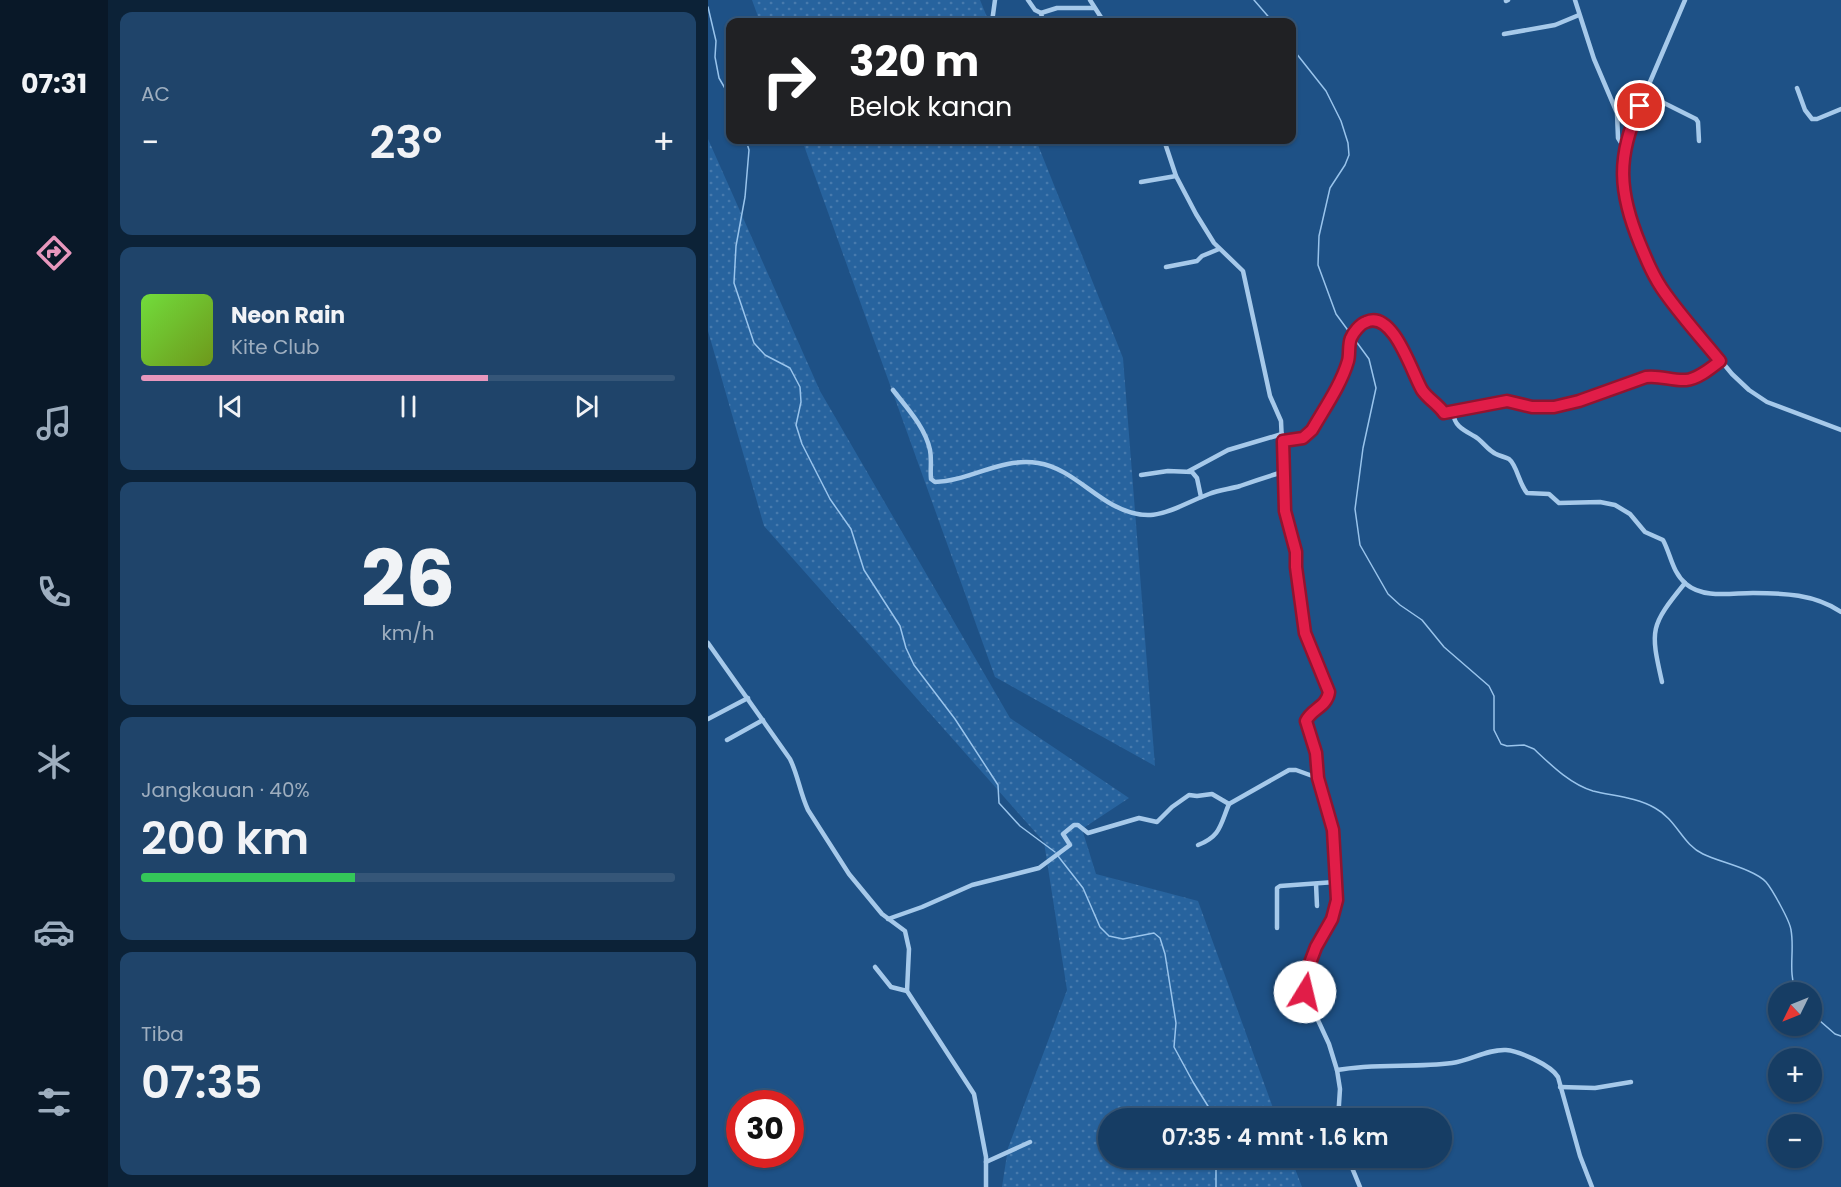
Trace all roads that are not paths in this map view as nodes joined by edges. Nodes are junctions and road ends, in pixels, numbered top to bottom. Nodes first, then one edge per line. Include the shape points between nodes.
1 (995, 0) edge
2 (1028, 0) edge
3 (1090, 0) edge
4 (1575, 0) edge
5 (1685, 0) edge
6 (1094, 8) junction
7 (1041, 13) junction
8 (1579, 15) junction
9 (993, 18) edge
10 (1042, 18) edge
11 (1101, 18) edge
12 (1504, 34) dead end
13 (1797, 88) dead end
14 (1646, 94) junction
15 (1841, 109) edge
16 (1699, 141) dead end
17 (1165, 144) edge
18 (1625, 149) junction
19 (1176, 176) junction
20 (1141, 182) dead end
21 (1219, 249) junction
22 (1166, 267) dead end
23 (1720, 361) junction
24 (893, 390) dead end
25 (1454, 412) junction
26 (1841, 430) edge
27 (1282, 434) junction
28 (1283, 441) junction
29 (1189, 471) junction
30 (1283, 472) junction
31 (1142, 475) dead end
32 (1201, 497) junction
33 (1685, 583) junction
34 (1841, 612) edge
35 (708, 643) edge
36 (1662, 682) dead end
37 (748, 698) junction
38 (708, 719) edge
39 (763, 720) junction
40 (727, 740) dead end
41 (1318, 778) junction
42 (1230, 804) junction
43 (1198, 845) dead end
44 (1335, 882) junction
45 (1316, 884) junction
46 (1317, 906) dead end
47 (888, 919) junction
48 (1277, 928) dead end
49 (875, 967) dead end
50 (907, 991) junction
51 (1337, 1070) junction
52 (1631, 1082) dead end
53 (1560, 1087) junction
54 (1339, 1108) edge
55 (1030, 1142) dead end
56 (986, 1162) junction
57 (1352, 1168) edge
58 (986, 1187) edge
59 (1360, 1187) edge
60 (1592, 1187) edge

1 - 9 street
2 - 7 street
3 - 6 street
4 - 8 street
5 - 14 street
6 - 7 street via 1057,8
6 - 11 street
7 - 10 street
8 - 12 street via 1555,25
8 - 18 street via 1617,112 1618,138
13 - 15 street via 1804,110 1812,119
14 - 16 street via 1696,119
14 - 18 street
17 - 19 street
18 - 23 street via 1624,199 1646,257 1665,293
19 - 20 street
19 - 21 street
21 - 22 street via 1197,261
21 - 27 street via 1243,271
23 - 25 street via 1691,379 1646,377 1562,405 1537,407 1507,401
23 - 26 street via 1761,399
24 - 32 street via 927,440 931,478 935,482 1003,464 1027,462 1054,467 1115,506 1145,515 1168,512
25 - 28 street via 1444,413 1424,392 1406,353 1383,324 1368,321 1352,336 1348,361 1312,430 1303,438
25 - 33 street via 1455,421 1467,434 1515,465 1527,493 1549,494 1559,503 1600,502 1623,509 1645,531 1663,540 1673,567
27 - 28 street
27 - 29 street via 1228,450
28 - 30 street
29 - 31 street
29 - 32 street via 1197,478
30 - 32 street
30 - 41 street via 1285,511 1296,552 1305,633 1329,692 1325,702 1306,721 1316,753
33 - 34 street via 1706,593 1790,594 1824,602
33 - 36 street via 1666,606 1655,628 1653,640
35 - 37 street
37 - 38 street
37 - 39 street
39 - 40 street
39 - 47 street via 790,759 803,800 818,828 849,874
41 - 42 street via 1289,770
41 - 44 street via 1333,830
42 - 43 street via 1214,838
42 - 47 street via 1212,794 1189,795 1157,822 1139,818 1088,833 1074,825 1063,834 1070,845 1039,868 972,885
44 - 45 street
44 - 51 street via 1336,908 1313,953 1305,988
45 - 46 street
45 - 48 street via 1277,888
47 - 50 street via 907,934
49 - 50 street via 891,987
50 - 56 street via 970,1086 977,1104
51 - 53 street via 1452,1063 1508,1050 1554,1071
51 - 54 street
52 - 53 street via 1594,1088
53 - 60 street
55 - 56 street
56 - 58 street
57 - 59 street

